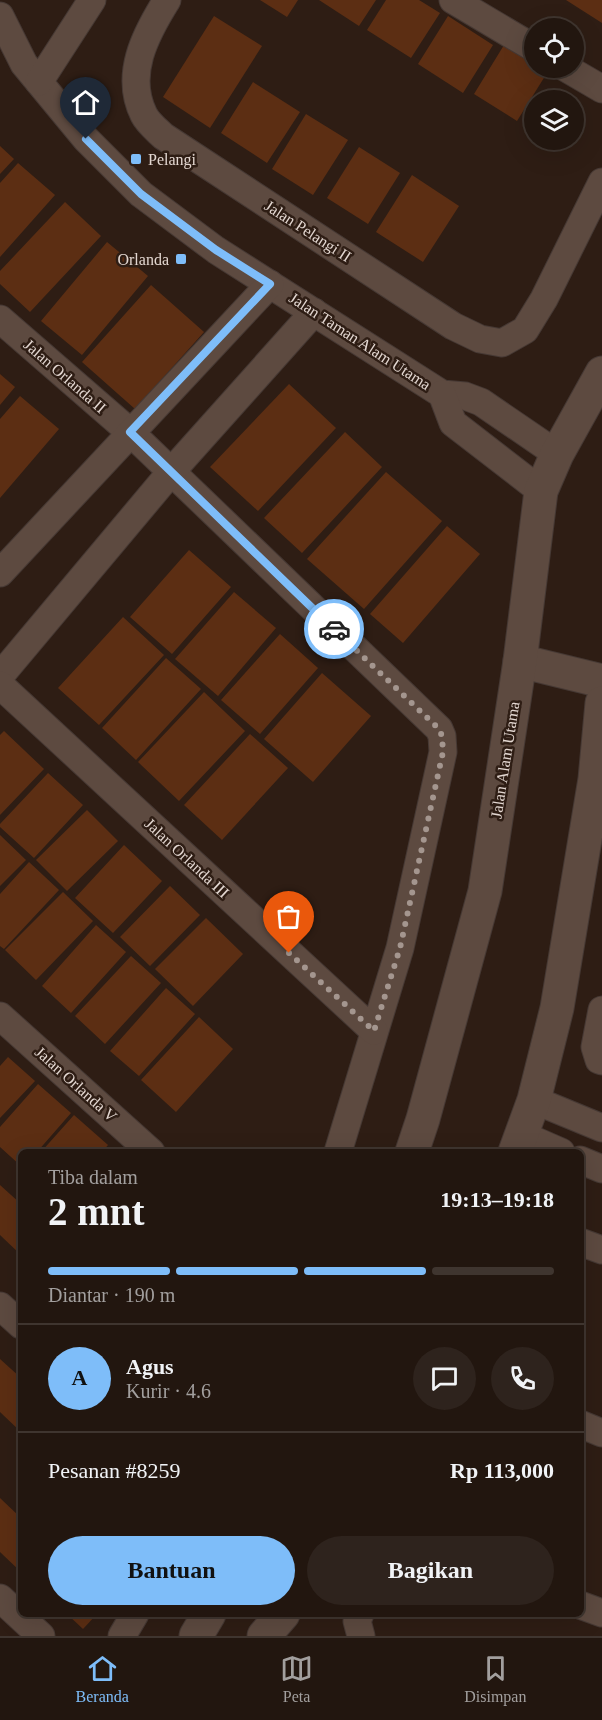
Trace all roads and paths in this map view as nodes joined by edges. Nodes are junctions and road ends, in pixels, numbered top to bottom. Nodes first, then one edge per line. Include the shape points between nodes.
1 (92, 0) edge
2 (167, 0) edge
3 (453, 0) edge
4 (0, 16) edge
5 (524, 42) edge
6 (583, 78) edge
7 (39, 82) junction
8 (602, 89) edge
9 (602, 182) edge
10 (270, 284) junction
11 (314, 312) junction
12 (0, 319) edge
13 (602, 373) edge
14 (442, 394) junction
15 (130, 432) junction
16 (556, 454) junction
17 (171, 472) junction
18 (541, 491) junction
19 (0, 573) edge
20 (520, 661) junction
21 (0, 676) edge
22 (602, 681) edge
23 (0, 685) edge
24 (602, 703) edge
25 (602, 1010) edge
26 (0, 1016) edge
27 (374, 1031) junction
28 (602, 1061) edge
29 (534, 1100) junction
30 (602, 1128) edge
31 (518, 1144) edge
32 (148, 1149) edge
33 (339, 1149) edge
34 (413, 1149) edge
35 (545, 1149) edge
36 (584, 1162) edge
37 (602, 1169) edge
38 (584, 1243) edge
39 (602, 1250) edge
40 (0, 1306) edge
41 (18, 1322) edge
42 (584, 1425) edge
43 (602, 1432) edge
44 (0, 1598) edge
45 (584, 1606) edge
46 (602, 1613) edge
47 (18, 1615) edge
48 (20, 1617) edge
49 (133, 1617) edge
50 (207, 1617) edge
51 (280, 1617) edge
52 (359, 1617) edge
53 (41, 1636) edge
54 (122, 1636) edge
55 (196, 1636) edge
56 (264, 1636) edge
57 (361, 1636) edge

1 - 7 street
2 - 9 street, Jalan Pelangi II via 136,63 135,92 145,117 163,136 453,326 480,339 502,343 525,330
3 - 5 street
4 - 7 street, Jalan Taman Alam Utama via 24,64
6 - 8 street
7 - 10 street, Jalan Taman Alam Utama via 86,139 141,194 216,250
10 - 11 street, Jalan Taman Alam Utama
10 - 15 street
11 - 14 street, Jalan Taman Alam Utama
11 - 17 street
12 - 15 street, Jalan Orlanda II
13 - 16 main road, Jalan Alam Utama
14 - 16 street, Jalan Taman Alam Utama via 481,402
14 - 18 street, Jalan Taman Alam Utama via 453,423
15 - 17 street, Jalan Orlanda II
15 - 19 street
16 - 18 main road, Jalan Alam Utama
17 - 21 street
17 - 27 street, Jalan Orlanda II via 442,736 443,752 400,948
18 - 20 main road, Jalan Alam Utama
20 - 22 main road
20 - 34 main road, Jalan Alam Utama via 484,891
23 - 27 street, Jalan Orlanda III
24 - 29 main road via 595,779 557,1008
25 - 28 street via 595,1047
26 - 32 street, Jalan Orlanda V
27 - 33 street
29 - 30 street
29 - 31 main road
31 - 35 street
36 - 37 street
38 - 39 street
40 - 41 street
42 - 43 street
44 - 47 street
45 - 46 street
48 - 53 street
49 - 54 street
50 - 55 main road
51 - 56 main road
52 - 57 street

